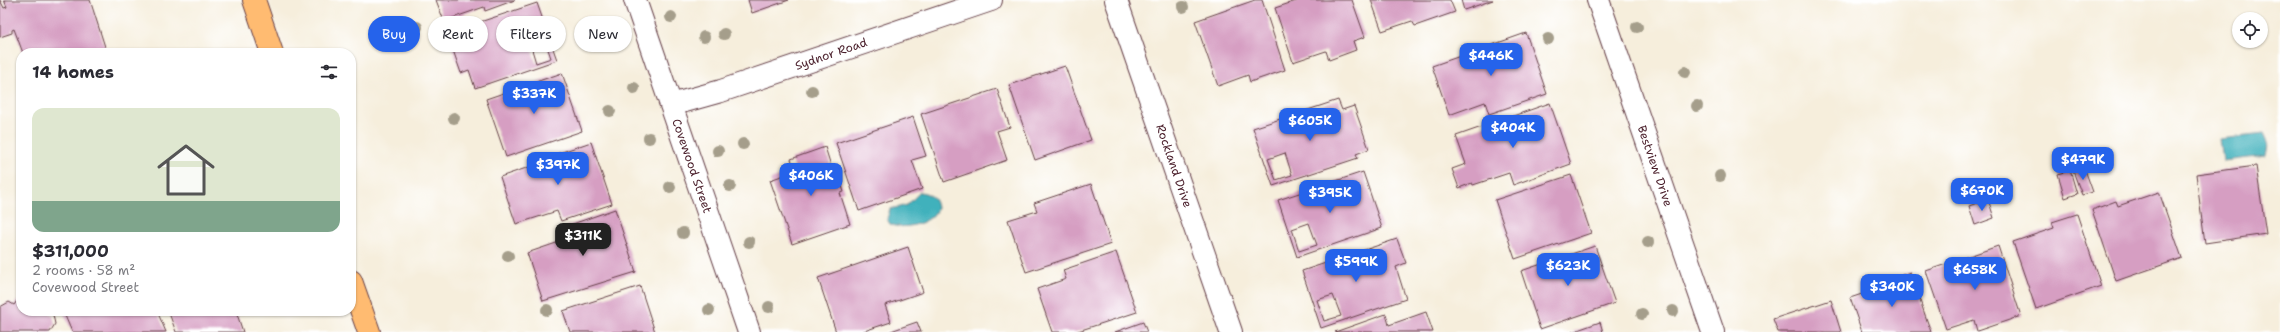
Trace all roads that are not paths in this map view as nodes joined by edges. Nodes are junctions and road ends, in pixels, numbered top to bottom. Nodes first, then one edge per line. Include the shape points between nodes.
1 (254, 0) edge
2 (635, 0) edge
3 (991, 0) edge
4 (1116, 0) edge
5 (1601, 1) edge
6 (270, 48) edge
7 (671, 105) junction
8 (356, 296) edge
9 (368, 332) edge
10 (749, 332) edge
11 (1231, 332) edge
12 (1713, 332) edge

1 - 6 main road
2 - 7 street, Covewood Street
3 - 7 street, Sydnor Road via 728,89
4 - 11 street, Rockland Drive
5 - 12 street, Bestview Drive
7 - 10 street, Covewood Street
8 - 9 main road

